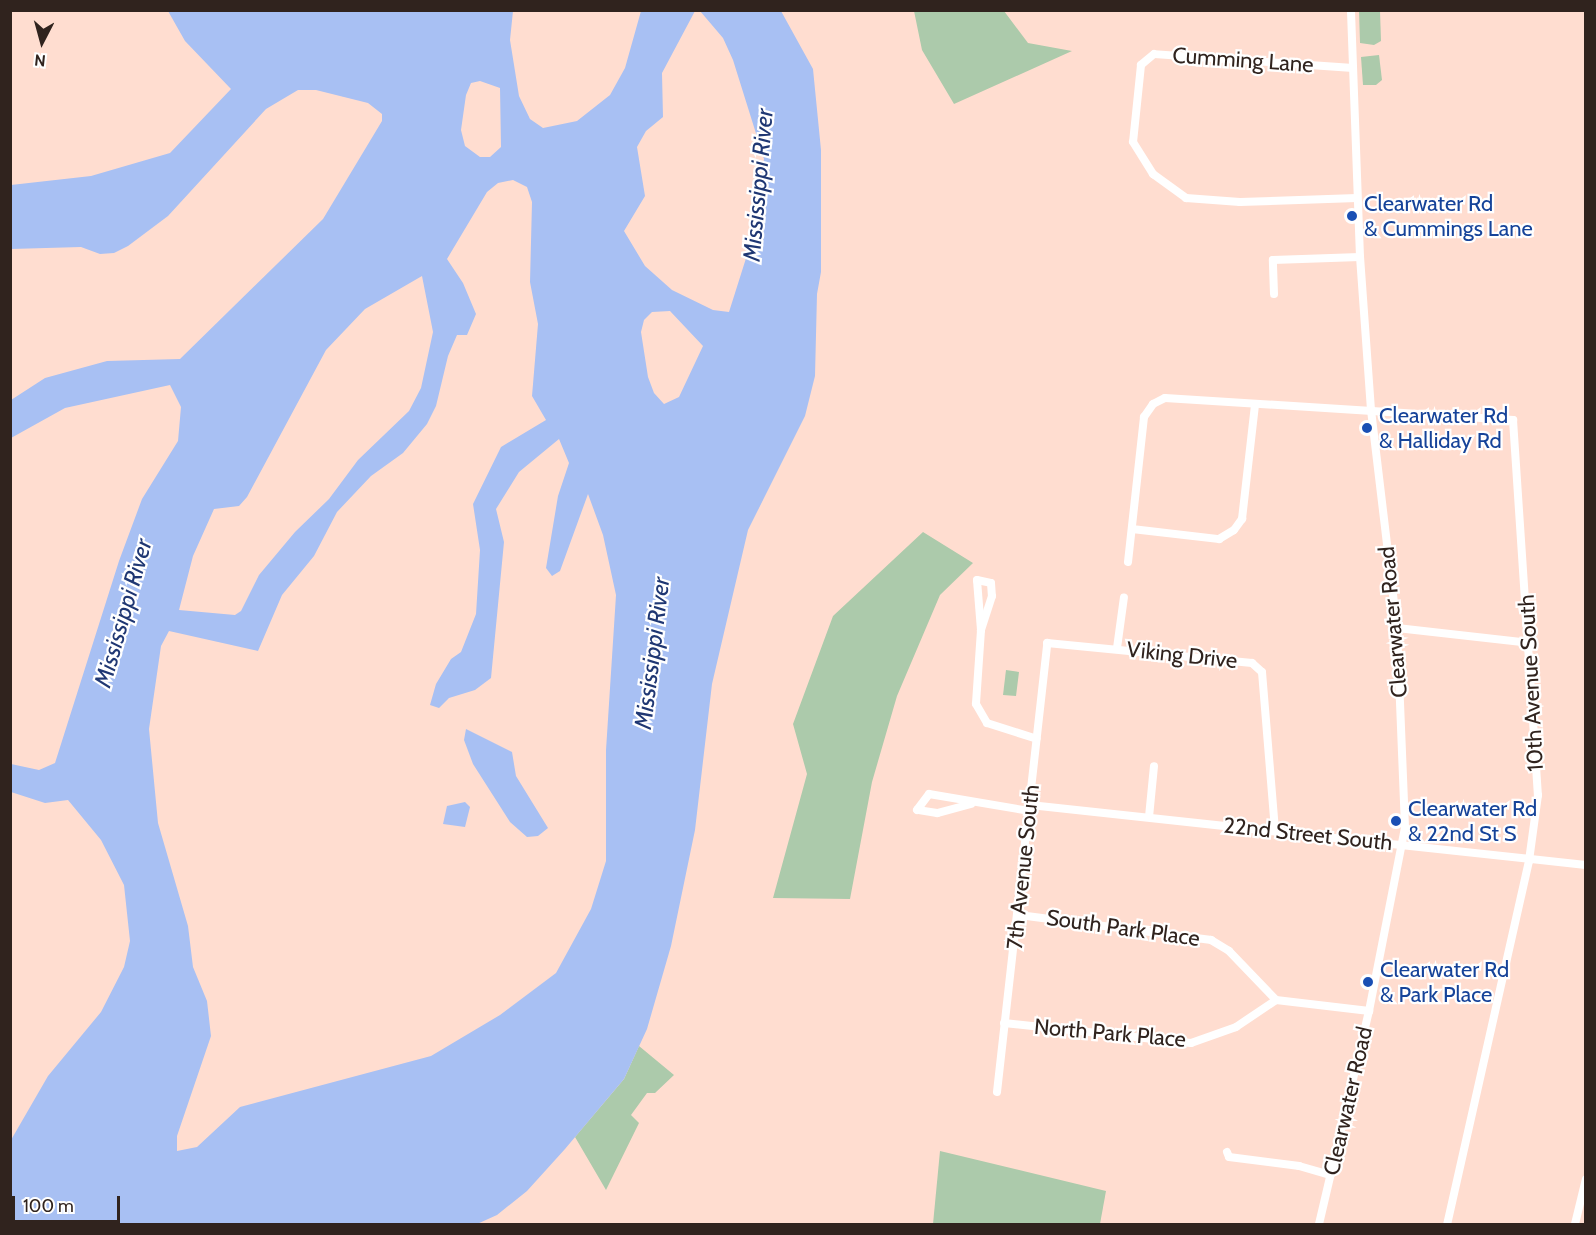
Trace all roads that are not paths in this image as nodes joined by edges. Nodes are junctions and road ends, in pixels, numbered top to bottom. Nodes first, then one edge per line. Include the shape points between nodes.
1 (1351, 10) edge
2 (1353, 68) junction
3 (1357, 198) junction
4 (1360, 257) junction
5 (1275, 294) dead end
6 (1255, 405) junction
7 (1371, 410) junction
8 (1132, 530) junction
9 (1128, 562) dead end
10 (1124, 597) dead end
11 (1397, 628) junction
12 (981, 630) junction
13 (1047, 643) joint
14 (1530, 643) junction
15 (1117, 648) junction
16 (1037, 739) junction
17 (1154, 766) dead end
18 (971, 804) junction
19 (1029, 808) junction
20 (1149, 817) junction
21 (1275, 830) junction
22 (1403, 844) junction
23 (1529, 861) junction
24 (1586, 865) edge
25 (1019, 915) junction
26 (1276, 1000) junction
27 (1369, 1011) junction
28 (1004, 1023) junction
29 (997, 1092) dead end
30 (1227, 1152) dead end
31 (1330, 1175) junction
32 (1585, 1179) edge
33 (1319, 1224) edge
34 (1447, 1224) edge
35 (1575, 1224) edge

1 - 2 street, Clearwater Road
2 - 3 street, Clearwater Road
2 - 3 street, Cumming Lane via 1154,54 1141,65 1134,142 1153,174 1186,198 1240,202
3 - 4 street, Clearwater Road
4 - 5 street via 1273,260
4 - 7 street, Clearwater Road
6 - 7 street
6 - 8 street via 1165,398 1153,404 1144,417
6 - 8 street via 1242,519 1234,530 1220,539
7 - 11 street, Clearwater Road
7 - 14 street, 10th Avenue South via 1513,420
8 - 9 street
10 - 15 street
11 - 14 street
11 - 22 street, Clearwater Road via 1405,802
12 - 12 street via 992,596 991,583 977,580
12 - 16 street via 976,704 987,723
13 - 15 street, Viking Drive
13 - 16 street, 7th Avenue South
14 - 23 street, 10th Avenue South via 1538,795
15 - 21 street, Viking Drive via 1252,663 1262,672
16 - 19 street, 7th Avenue South
17 - 20 street
18 - 18 street, 22nd Street South via 929,794 917,810 937,813
18 - 19 street, 22nd Street South
19 - 20 street, 22nd Street South
19 - 25 street, 7th Avenue South
20 - 21 street, 22nd Street South
21 - 22 street, 22nd Street South
22 - 23 street, 22nd Street South
22 - 27 street, Clearwater Road
23 - 24 street, 22nd Street South
23 - 34 street, 10th Avenue South
25 - 26 street, South Park Place via 1211,940 1229,951
25 - 28 street, 7th Avenue South
26 - 27 street
26 - 28 street, North Park Place via 1229,1030 1191,1042
27 - 31 street, Clearwater Road
28 - 29 street, 7th Avenue South
30 - 31 street via 1229,1157 1299,1166
31 - 33 street, Clearwater Road
32 - 35 street

